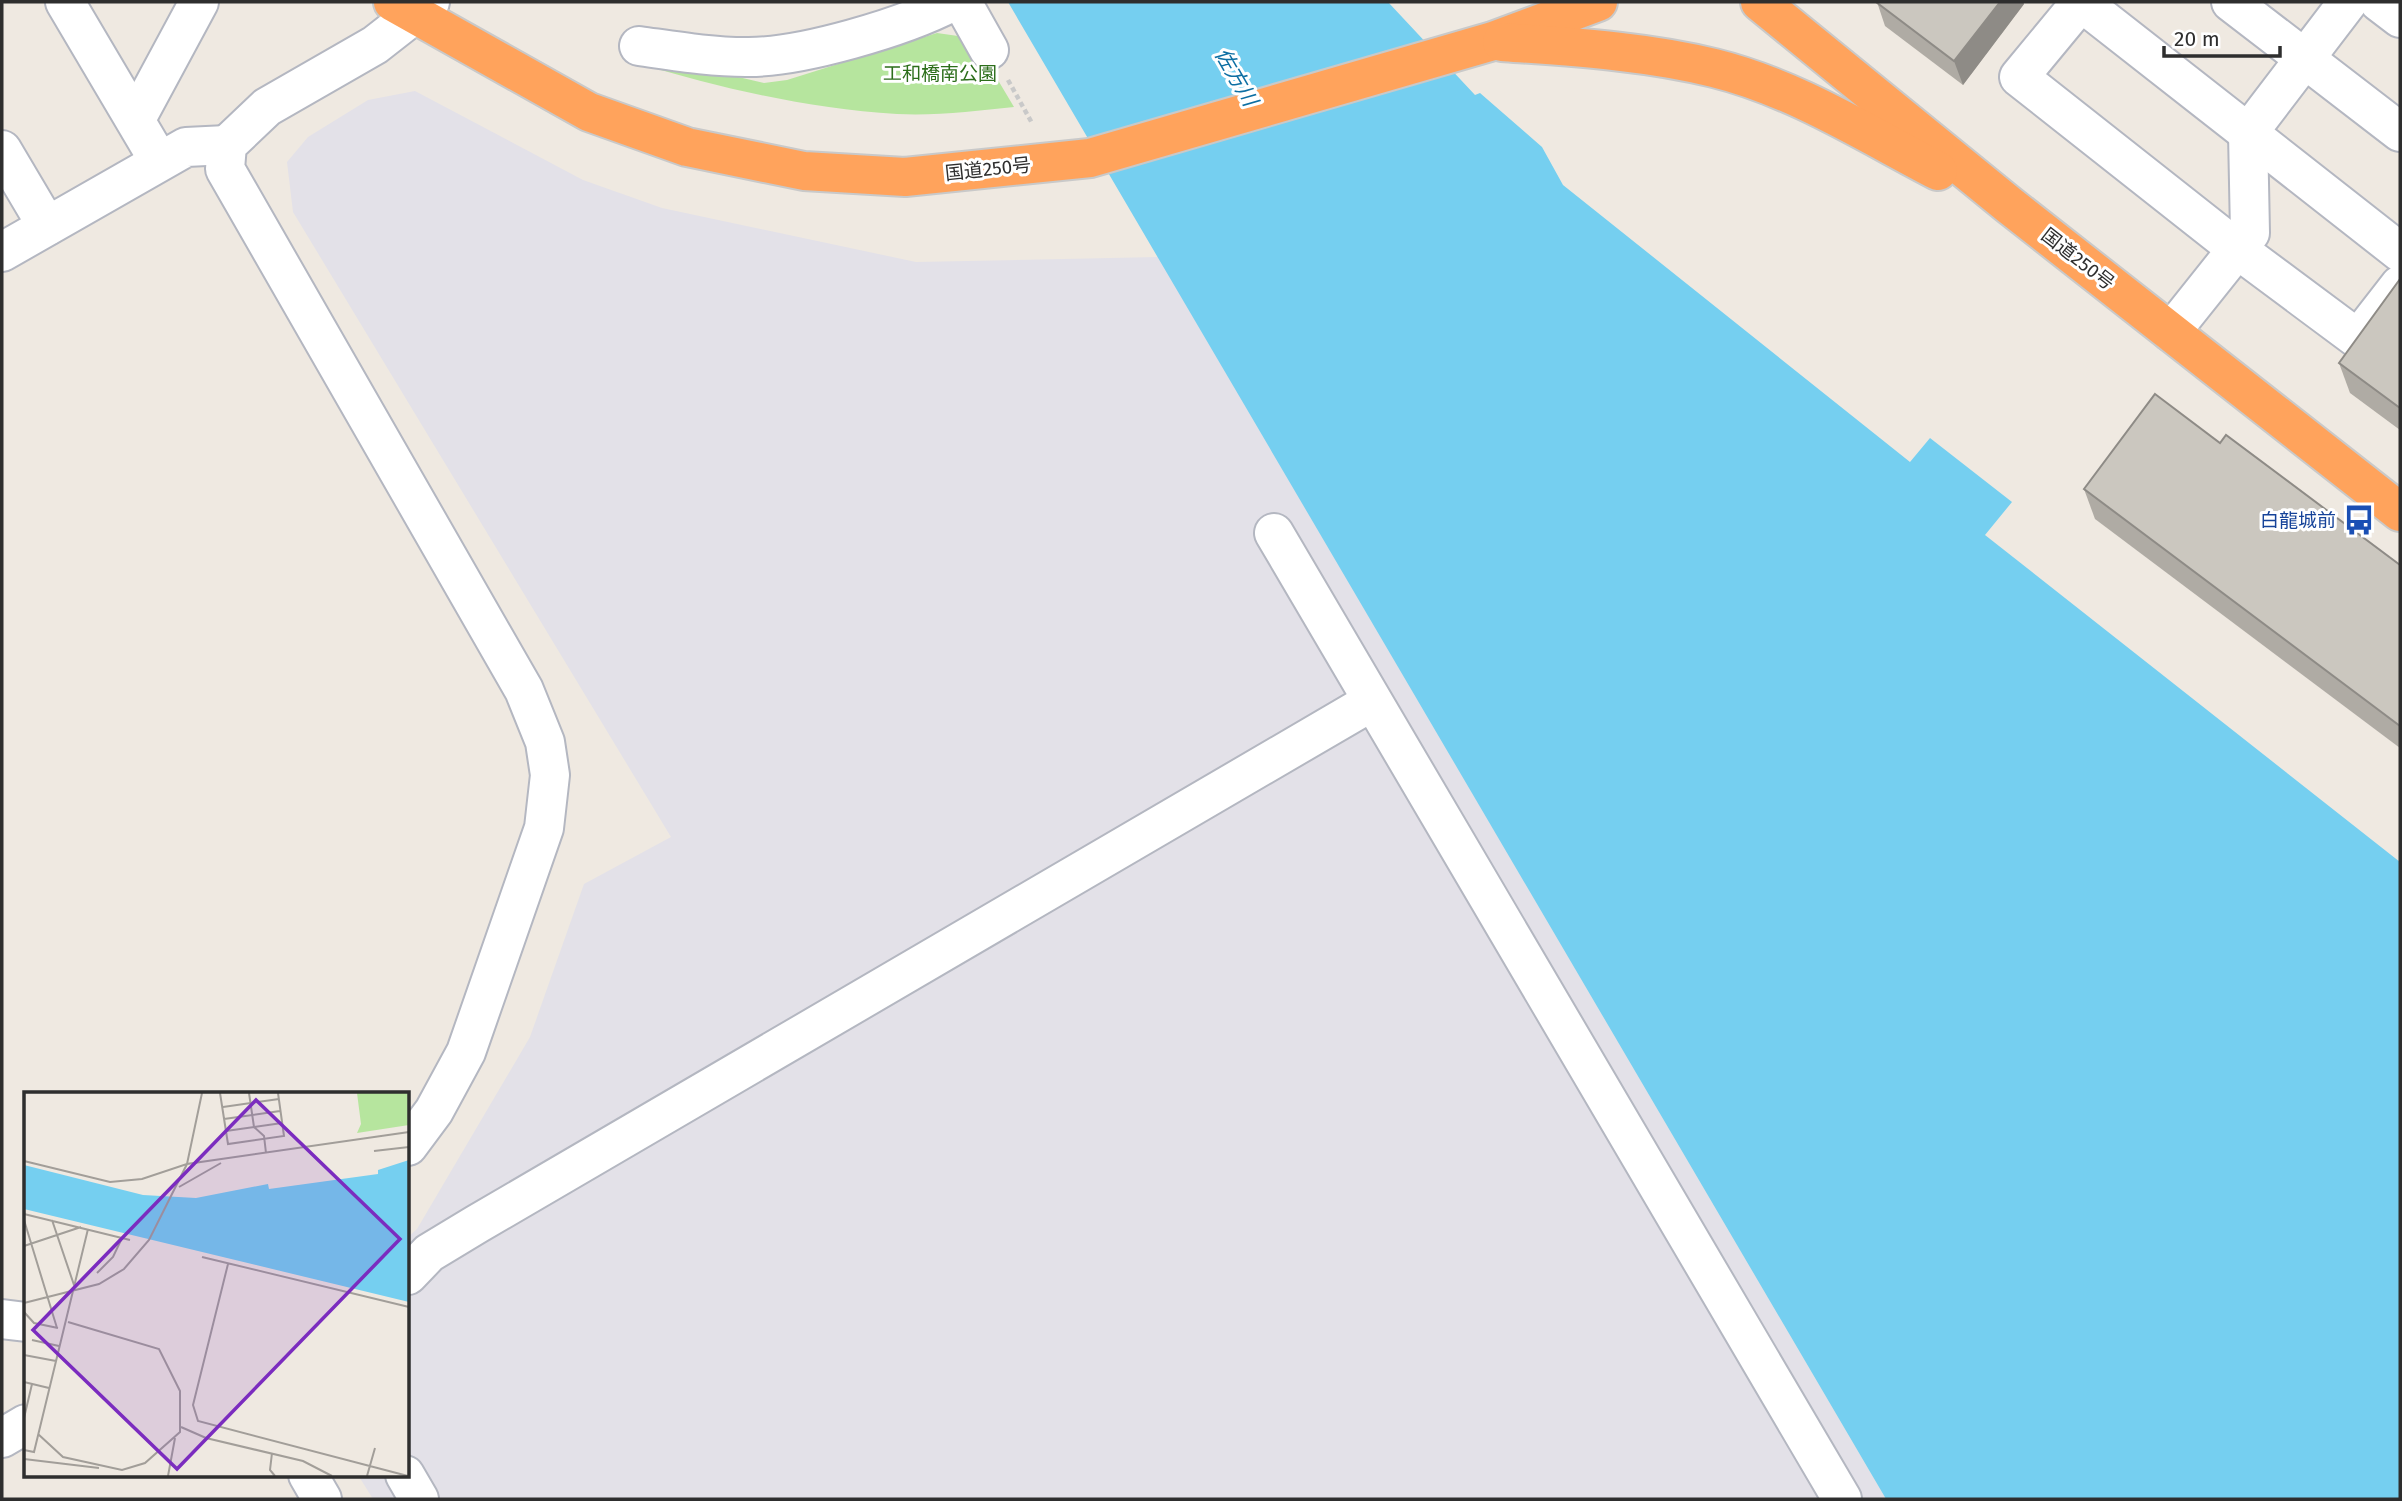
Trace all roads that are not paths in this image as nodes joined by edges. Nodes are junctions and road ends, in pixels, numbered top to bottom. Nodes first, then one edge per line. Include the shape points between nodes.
1 (65, 2) edge
2 (200, 2) edge
3 (952, 2) edge
4 (962, 2) edge
5 (1598, 2) edge
6 (1760, 2) edge
7 (2081, 2) edge
8 (2231, 2) edge
9 (2348, 2) edge
10 (2379, 2) edge
11 (412, 6) edge
12 (1565, 9) edge
13 (2400, 18) edge
14 (1493, 41) junction
15 (639, 46) dead end
16 (989, 50) road end
17 (2305, 59) junction
18 (136, 119) junction
19 (2400, 132) edge
20 (2248, 133) junction
21 (227, 145) junction
22 (2, 150) edge
23 (159, 161) junction
24 (2009, 205) junction
25 (47, 226) junction
26 (2237, 249) junction
27 (2, 252) edge
28 (2400, 252) edge
29 (2400, 285) edge
30 (2171, 332) junction
31 (2400, 512) edge
32 (1274, 533) dead end
33 (1371, 702) junction
34 (410, 1143) edge
35 (410, 1273) edge
36 (2, 1319) edge
37 (24, 1322) edge
38 (24, 1425) edge
39 (2, 1438) edge
40 (309, 1476) edge
41 (406, 1476) edge
42 (322, 1499) edge
43 (419, 1499) edge
44 (1842, 1499) edge

1 - 18 street
2 - 18 street
3 - 15 street via 812,49 748,57
4 - 16 street
5 - 12 highway, 国道250号
6 - 24 highway, 国道250号
7 - 20 street
7 - 26 street via 2019,76
8 - 17 street
9 - 17 street
10 - 13 street
11 - 14 highway, 国道250号 via 589,112 687,147 804,171 905,177 1090,158
11 - 21 street via 375,45 267,107
12 - 14 highway, 国道250号
14 - 24 highway via 1674,59 1717,68 1811,104
17 - 19 street
17 - 20 street
18 - 23 street
20 - 26 street via 2250,233
20 - 28 street
21 - 23 street via 186,146
21 - 34 street via 225,169 524,690 545,742 550,775 544,828 466,1052 434,1111
22 - 25 street
23 - 25 street
24 - 30 highway, 国道250号
25 - 27 street
26 - 29 street via 2358,339
26 - 30 street
30 - 31 highway, 国道250号
32 - 33 street
33 - 35 street via 477,1224 429,1254
33 - 44 street
36 - 37 street
38 - 39 street
40 - 42 street
41 - 43 street

